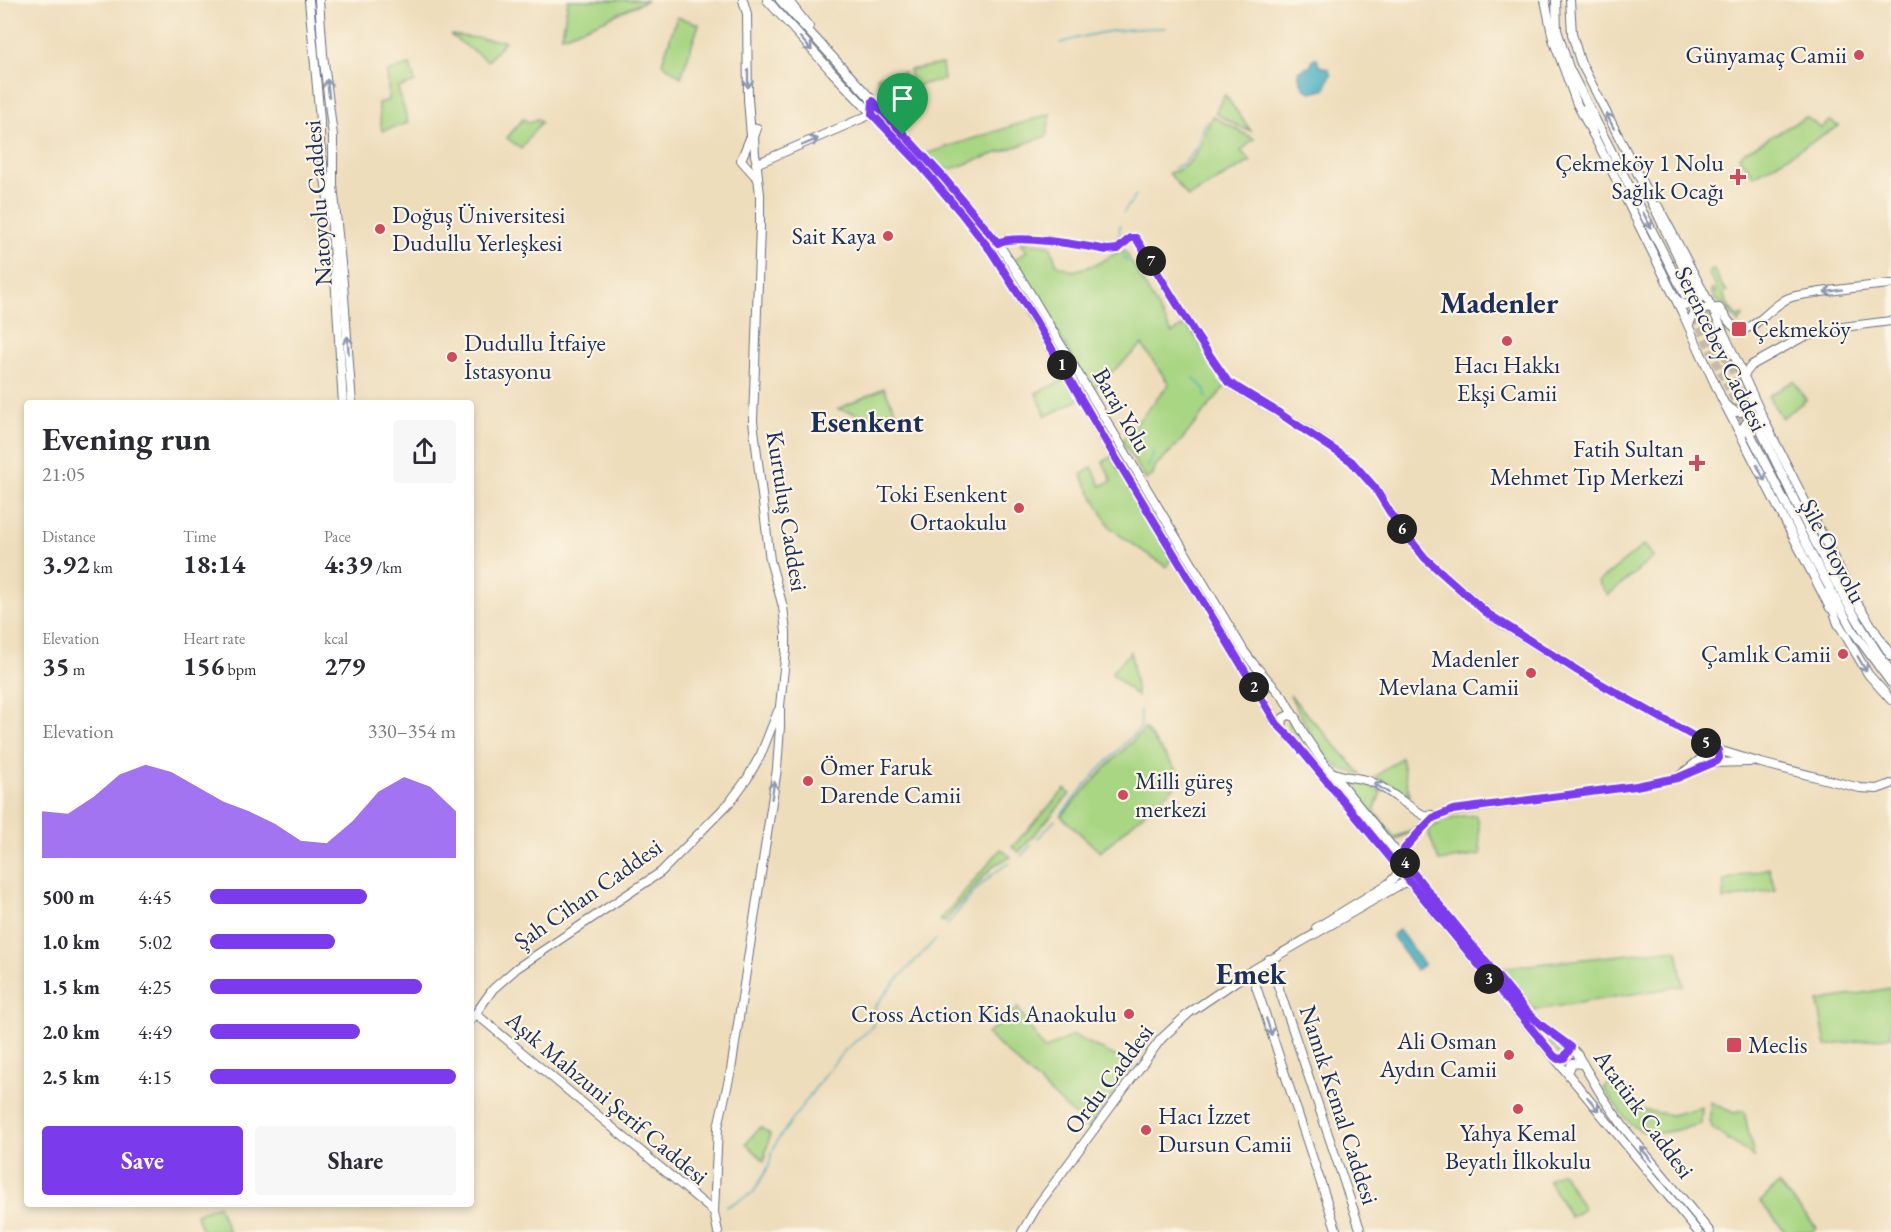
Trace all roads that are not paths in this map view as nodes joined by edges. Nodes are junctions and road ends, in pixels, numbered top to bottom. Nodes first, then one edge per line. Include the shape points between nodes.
1 (309, 0) edge
2 (319, 0) edge
3 (743, 0) edge
4 (767, 0) edge
5 (780, 0) edge
6 (788, 0) edge
7 (1545, 0) edge
8 (1554, 0) edge
9 (1570, 0) edge
10 (819, 43) junction
11 (1582, 93) junction
12 (873, 101) junction
13 (872, 114) junction
14 (757, 129) dead end
15 (1593, 134) junction
16 (742, 153) junction
17 (756, 160) junction
18 (745, 165) junction
19 (757, 179) junction
20 (998, 243) junction
21 (1891, 284) edge
22 (1698, 289) junction
23 (1685, 295) tunnel mouth
24 (1676, 299) junction
25 (1713, 310) junction
26 (1891, 321) edge
27 (1689, 325) junction
28 (1744, 375) junction
29 (1752, 394) junction
30 (343, 400) edge
31 (352, 400) edge
32 (1724, 403) junction
33 (1762, 425) junction
34 (1745, 434) junction
35 (1120, 445) junction
36 (1111, 450) junction
37 (1815, 561) junction
38 (1839, 626) junction
39 (1891, 657) edge
40 (1891, 672) edge
41 (1891, 683) edge
42 (1274, 687) junction
43 (1258, 695) junction
44 (1891, 700) edge
45 (780, 706) junction
46 (1296, 717) junction
47 (1281, 729) junction
48 (1708, 744) junction
49 (764, 746) junction
50 (1718, 750) junction
51 (778, 753) junction
52 (1702, 758) junction
53 (1761, 763) junction
54 (1713, 764) junction
55 (1330, 771) junction
56 (1677, 778) junction
57 (1891, 784) edge
58 (1430, 819) junction
59 (1402, 859) junction
60 (1398, 869) junction
61 (1410, 883) junction
62 (1269, 959) junction
63 (1251, 971) junction
64 (474, 1016) edge
65 (474, 1018) edge
66 (1571, 1047) junction
67 (1554, 1056) junction
68 (1583, 1064) junction
69 (1568, 1073) junction
70 (714, 1212) junction
71 (718, 1232) edge
72 (1022, 1232) edge
73 (1337, 1232) edge
74 (1361, 1232) edge
75 (1698, 1232) edge
76 (1710, 1232) edge

1 - 30 main road, Natoyolu Caddesi via 332,227
31 -> 2 main road, Natoyolu Caddesi
3 -> 16 main road via 747,14 751,136
4 -> 13 main road, Baraj Yolu
5 - 10 main road, Baraj Yolu
6 - 10 main road
7 - 15 main road, Serencebey Caddesi via 1556,47
8 - 11 highway via 1564,55
22 -> 9 highway via 1580,61 1572,34
10 - 12 main road, Baraj Yolu
11 - 15 highway
11 -> 23 highway
12 - 13 main road
12 - 20 main road, Baraj Yolu
17 -> 13 main road
13 - 36 main road, Baraj Yolu via 987,245
14 - 17 main road, Kurtuluş Caddesi
15 - 24 main road, Serencebey Caddesi
16 - 17 main road via 751,151
16 - 18 main road
17 - 18 main road via 753,165
17 - 19 main road, Kurtuluş Caddesi
18 - 19 main road
19 - 45 main road, Kurtuluş Caddesi via 760,227 753,421 770,560 786,633
20 - 35 main road, Baraj Yolu
20 - 48 main road via 1004,239 1044,241 1107,250 1118,249 1130,238 1136,238 1224,378 1351,461 1425,558 1496,620
21 -> 25 main road via 1789,297 1758,321 1739,329 1719,308
22 - 24 highway via 1702,296 1695,303 1684,305
22 - 25 highway
24 - 27 main road, Serencebey Caddesi
25 - 27 main road via 1696,311
25 - 28 main road
26 - 28 main road via 1836,328 1800,338 1752,365
27 - 32 main road, Serencebey Caddesi
28 - 29 main road
29 - 32 main road via 1750,406 1741,412
29 - 33 main road
32 - 34 main road, Serencebey Caddesi
33 - 34 main road via 1761,419 1749,419 1743,428
33 - 39 main road via 1854,598
33 - 40 highway, Şile Otoyolu via 1844,598
34 - 37 highway, Şile Otoyolu
34 -> 38 main road, Serencebey Caddesi
35 - 36 main road
35 - 42 main road, Baraj Yolu via 1244,651
36 - 43 main road, Baraj Yolu
37 - 38 highway
37 - 41 highway, Şile Otoyolu via 1853,631
38 -> 44 main road, Serencebey Caddesi via 1868,674
42 - 43 main road via 1266,696
42 - 46 main road, Baraj Yolu
43 - 47 main road, Baraj Yolu
45 - 49 main road, Şah Cihan Caddesi
45 - 51 main road, Kurtuluş Caddesi
46 - 47 main road via 1282,718
46 - 55 main road, Baraj Yolu via 1306,739
47 - 60 main road, Baraj Yolu
48 - 50 main road
48 - 52 main road
49 - 51 main road via 772,742
49 - 64 main road, Şah Cihan Caddesi via 730,802 661,872 517,968 493,989
50 - 53 main road
50 - 54 main road via 1719,758
70 -> 51 main road, Kurtuluş Caddesi via 718,1127 749,958
52 - 54 main road
52 - 56 main road
53 - 54 main road
53 - 57 main road via 1860,788 1877,789
54 - 56 main road
58 -> 55 main road via 1373,783
55 - 59 main road, Baraj Yolu
56 - 58 main road via 1453,810
58 - 59 main road via 1404,849
59 - 66 main road, Atatürk Caddesi via 1525,1010
60 - 61 main road, Atatürk Caddesi
60 - 62 main road, Ordu Caddesi via 1388,884
61 - 62 main road, Ordu Caddesi via 1403,883
61 - 67 main road, Atatürk Caddesi
62 - 63 main road, Ordu Caddesi
62 - 74 main road, Namık Kemal Caddesi
63 - 72 main road, Ordu Caddesi via 1188,1013 1161,1039
63 -> 73 main road
65 - 70 main road, Aşık Mahzuni Şerif Caddesi
66 - 67 main road via 1564,1058
66 - 68 main road, Atatürk Caddesi
67 - 69 main road, Atatürk Caddesi
68 - 69 main road via 1572,1063
76 -> 68 main road, Atatürk Caddesi via 1625,1129
69 -> 75 main road, Atatürk Caddesi
70 - 71 main road, Kurtuluş Caddesi

